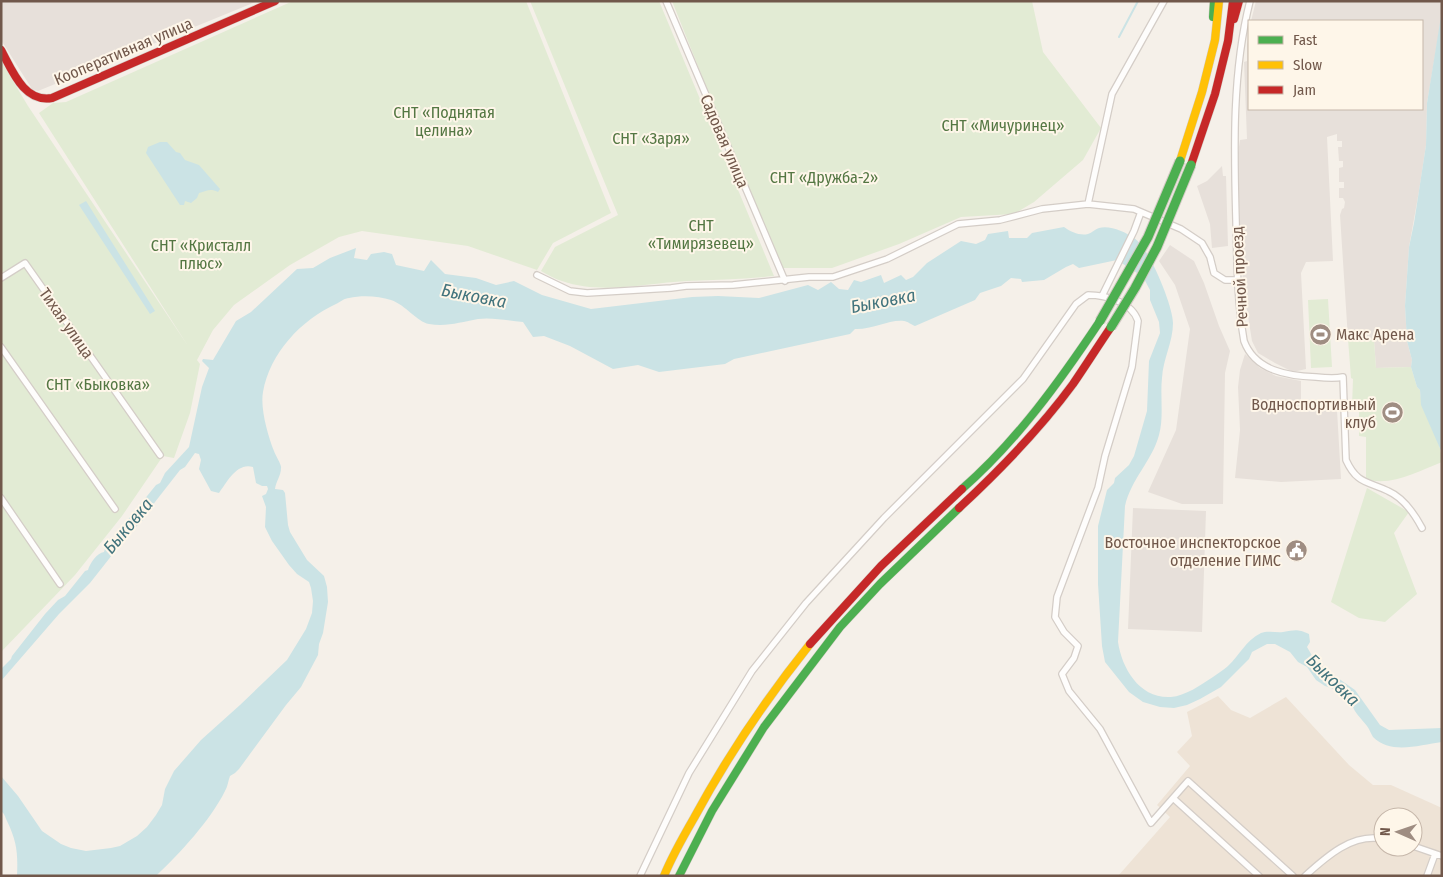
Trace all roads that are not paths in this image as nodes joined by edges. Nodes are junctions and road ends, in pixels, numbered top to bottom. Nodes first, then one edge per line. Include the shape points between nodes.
1 (275, 1) edge
2 (666, 1) edge
3 (1164, 1) edge
4 (1214, 1) edge
5 (1219, 1) edge
6 (1233, 1) edge
7 (1239, 1) edge
8 (1250, 1) edge
9 (1228, 41) junction
10 (1, 50) edge
11 (1212, 52) junction
12 (1088, 204) junction
13 (1141, 212) junction
14 (537, 275) dead end
15 (1, 278) edge
16 (785, 280) junction
17 (1236, 280) junction
18 (1102, 296) junction
19 (1, 347) edge
20 (160, 455) dead end
21 (1, 498) edge
22 (116, 508) dead end
23 (1422, 528) dead end
24 (60, 584) dead end
25 (1173, 798) junction
26 (1373, 839) edge
27 (1423, 849) edge
28 (1439, 855) edge
29 (640, 876) edge
30 (664, 876) edge
31 (679, 876) edge
32 (1259, 876) edge
33 (1293, 876) edge
34 (1305, 876) edge
35 (1427, 876) edge

1 - 10 main road, Кооперативная улица via 49,99 31,95
2 - 16 street, Садовая улица
3 - 12 street via 1112,94
4 - 11 main road
5 - 11 main road
6 - 9 main road
7 - 9 main road
8 - 17 street, Речной проезд via 1242,41 1236,105
9 - 31 main road, bridge via 1215,94 1191,166 1157,247 1111,327 1072,385 1038,427 840,627 764,727 712,811
11 - 30 main road, bridge via 1180,161 1148,237 1100,321 1030,418 982,470 887,560 830,621 788,673 727,760
12 - 13 street
12 - 16 street via 958,224 860,269 833,277
13 - 17 street via 1181,229 1202,244 1214,273 1225,280
13 - 18 street
14 - 16 street via 570,291 587,293
15 - 20 street, Тихая улица via 25,264
17 - 23 street, Речной проезд via 1246,348 1260,363 1279,372 1299,377 1343,376 1346,460 1352,472 1365,482 1390,491 1416,516
18 - 25 street via 1119,302 1136,314 1138,321 1132,367 1098,488 1057,597 1055,616 1064,632 1078,646 1062,674 1069,691 1100,729 1151,823
18 - 29 street via 1088,295 1076,304 1024,379 884,518 806,603 752,671 689,773
19 - 22 street
21 - 24 street
25 - 32 street
25 - 33 street via 1188,781
26 - 34 street via 1354,842 1331,853
27 - 28 street
28 - 35 street

